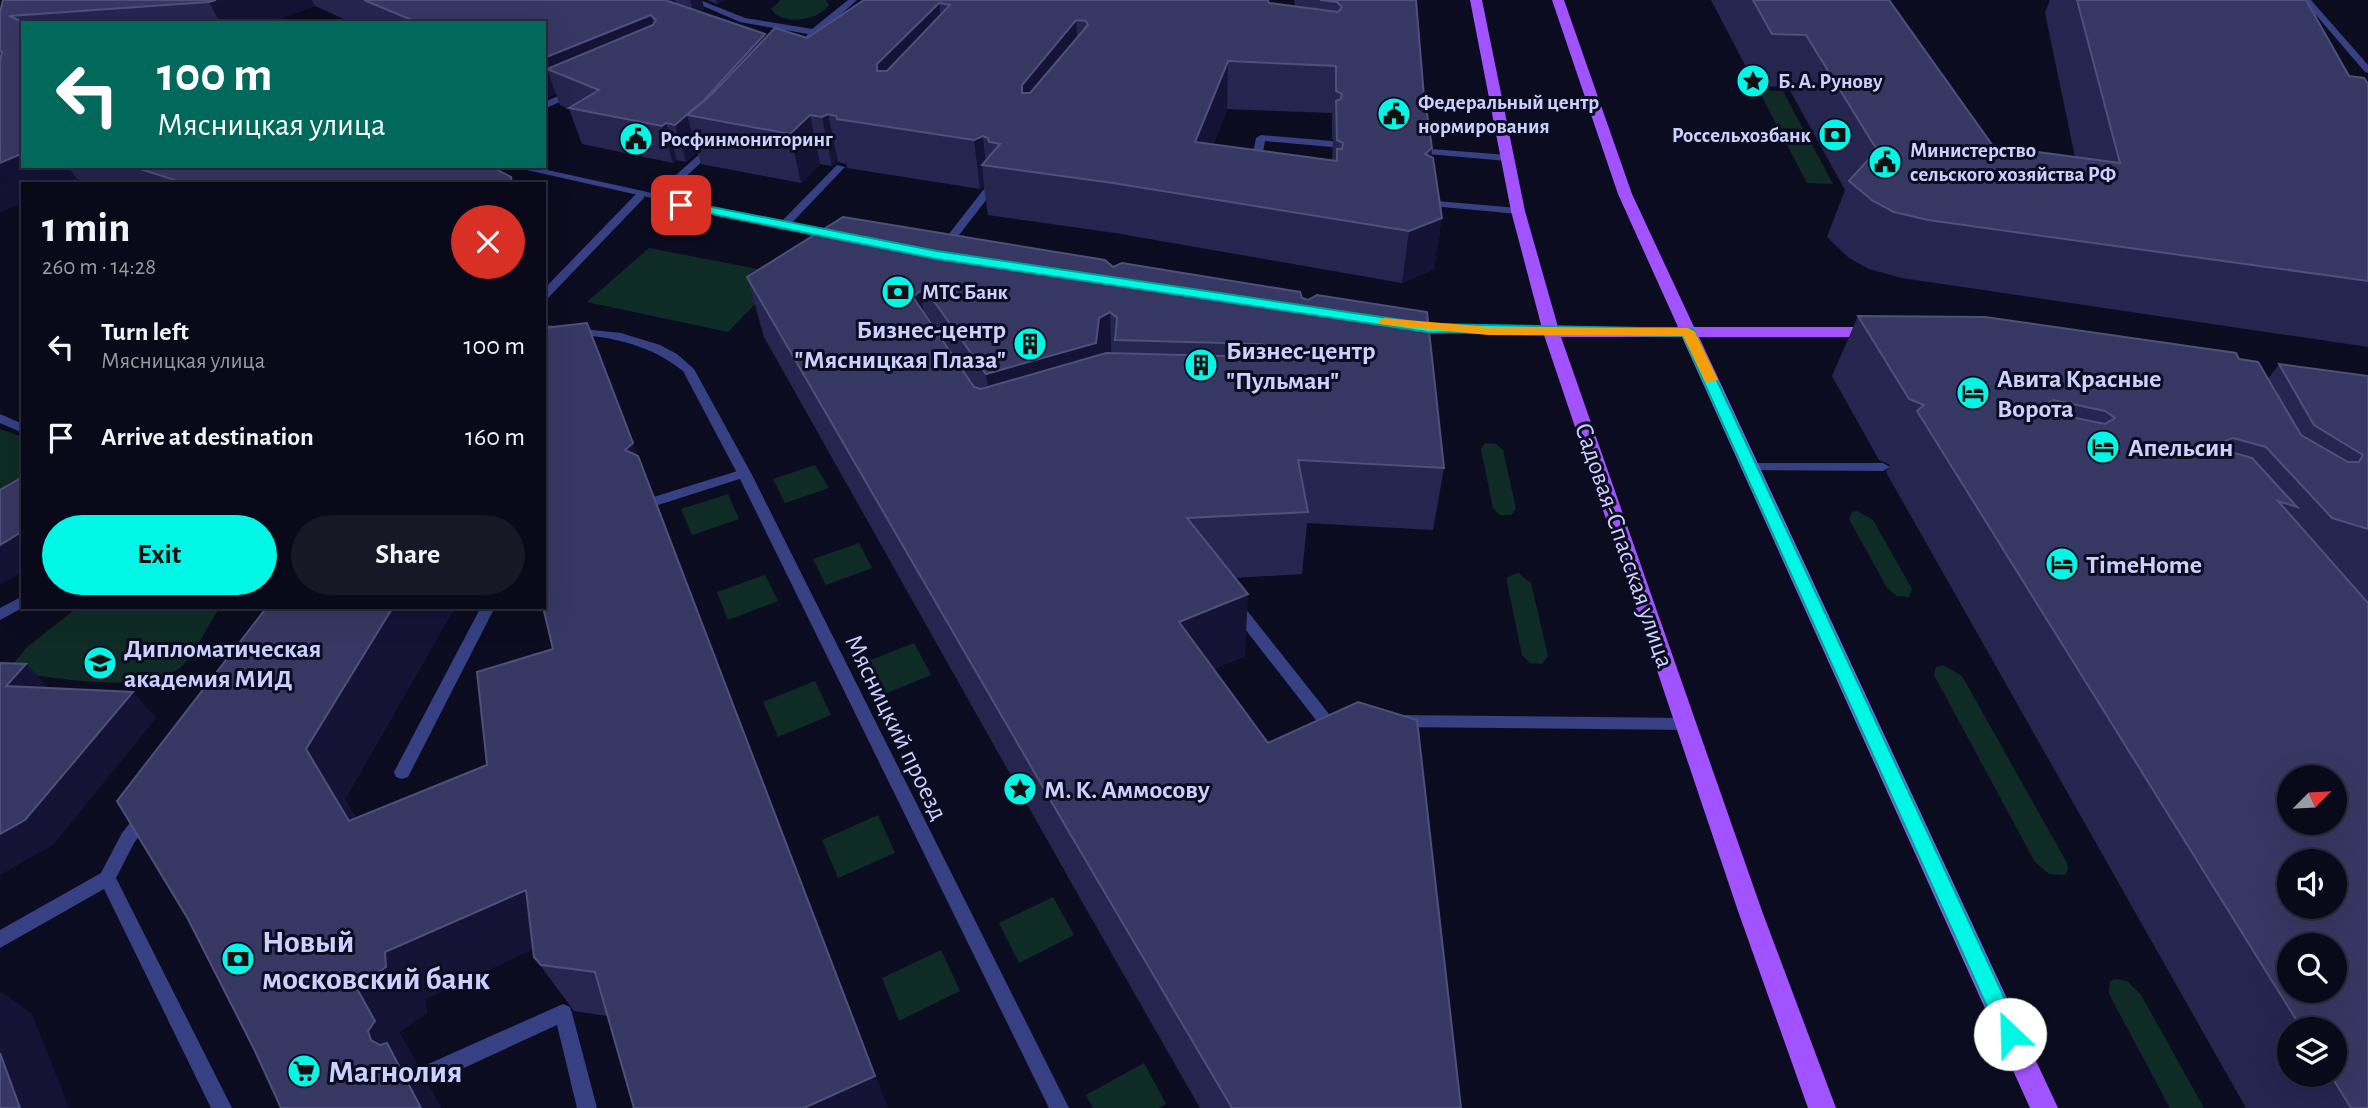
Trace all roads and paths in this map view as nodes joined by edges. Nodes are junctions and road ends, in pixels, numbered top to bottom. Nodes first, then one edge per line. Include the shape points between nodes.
1 (693, 0) edge
2 (853, 0) edge
3 (1476, 0) edge
4 (1558, 0) edge
5 (2307, 0) edge
6 (743, 20) junction
7 (726, 27) edge
8 (814, 32) junction
9 (788, 62) edge
10 (2368, 70) edge
11 (583, 89) edge
12 (546, 105) edge
13 (719, 141) edge
14 (1332, 144) dead end
15 (1419, 151) edge
16 (1507, 158) junction
17 (840, 167) dead end
18 (522, 168) edge
19 (1251, 186) edge
20 (988, 191) edge
21 (640, 196) junction
22 (655, 199) junction
23 (1425, 203) edge
24 (1518, 211) junction
25 (782, 227) junction
26 (846, 239) edge
27 (924, 253) edge
28 (937, 255) junction
29 (951, 257) edge
30 (546, 294) edge
31 (1401, 324) edge
32 (546, 328) edge
33 (1551, 332) junction
34 (1688, 332) junction
35 (1890, 332) edge
36 (0, 418) edge
37 (21, 428) edge
38 (1752, 467) junction
39 (1883, 467) dead end
40 (744, 473) junction
41 (655, 501) edge
42 (1228, 597) edge
43 (21, 602) edge
44 (487, 609) edge
45 (0, 615) edge
46 (1351, 720) edge
47 (1377, 720) edge
48 (1687, 724) junction
49 (402, 772) dead end
50 (153, 805) edge
51 (107, 878) junction
52 (0, 940) edge
53 (424, 1076) dead end
54 (1810, 1080) junction
55 (222, 1108) edge
56 (587, 1108) edge
57 (1059, 1108) edge
58 (1813, 1108) edge
59 (1822, 1108) edge
60 (2044, 1108) edge

1 - 6 street
2 - 8 street
3 - 16 main road, Садовая-Спасская улица
4 - 34 main road via 1625,194
5 - 10 street
6 - 7 street
6 - 8 street
8 - 9 street
11 - 12 street
13 - 22 street
14 - 19 street via 1261,138
15 - 16 street
16 - 24 main road, Садовая-Спасская улица
17 - 25 street
18 - 21 street
20 - 28 street
21 - 22 street
21 - 30 street
22 - 25 street
23 - 24 street
24 - 33 main road, Садовая-Спасская улица
25 - 26 street
27 - 28 street
28 - 29 street
31 - 33 street
32 - 40 street, Мясницкий проезд via 613,334 666,351 688,369
33 - 34 main road
33 - 48 main road, Садовая-Спасская улица
34 - 35 main road
34 - 38 main road
36 - 37 street
38 - 39 street
38 - 60 main road
40 - 41 street
40 - 57 street, Мясницкий проезд
42 - 46 street via 1325,720
43 - 45 street
44 - 49 street
47 - 48 street
48 - 54 main road, Садовая-Спасская улица
50 - 51 street via 128,838
51 - 52 street
51 - 55 street
53 - 56 street via 563,1013
54 - 58 main road, Садовая-Спасская улица
54 - 59 main road, Садовая-Спасская улица

